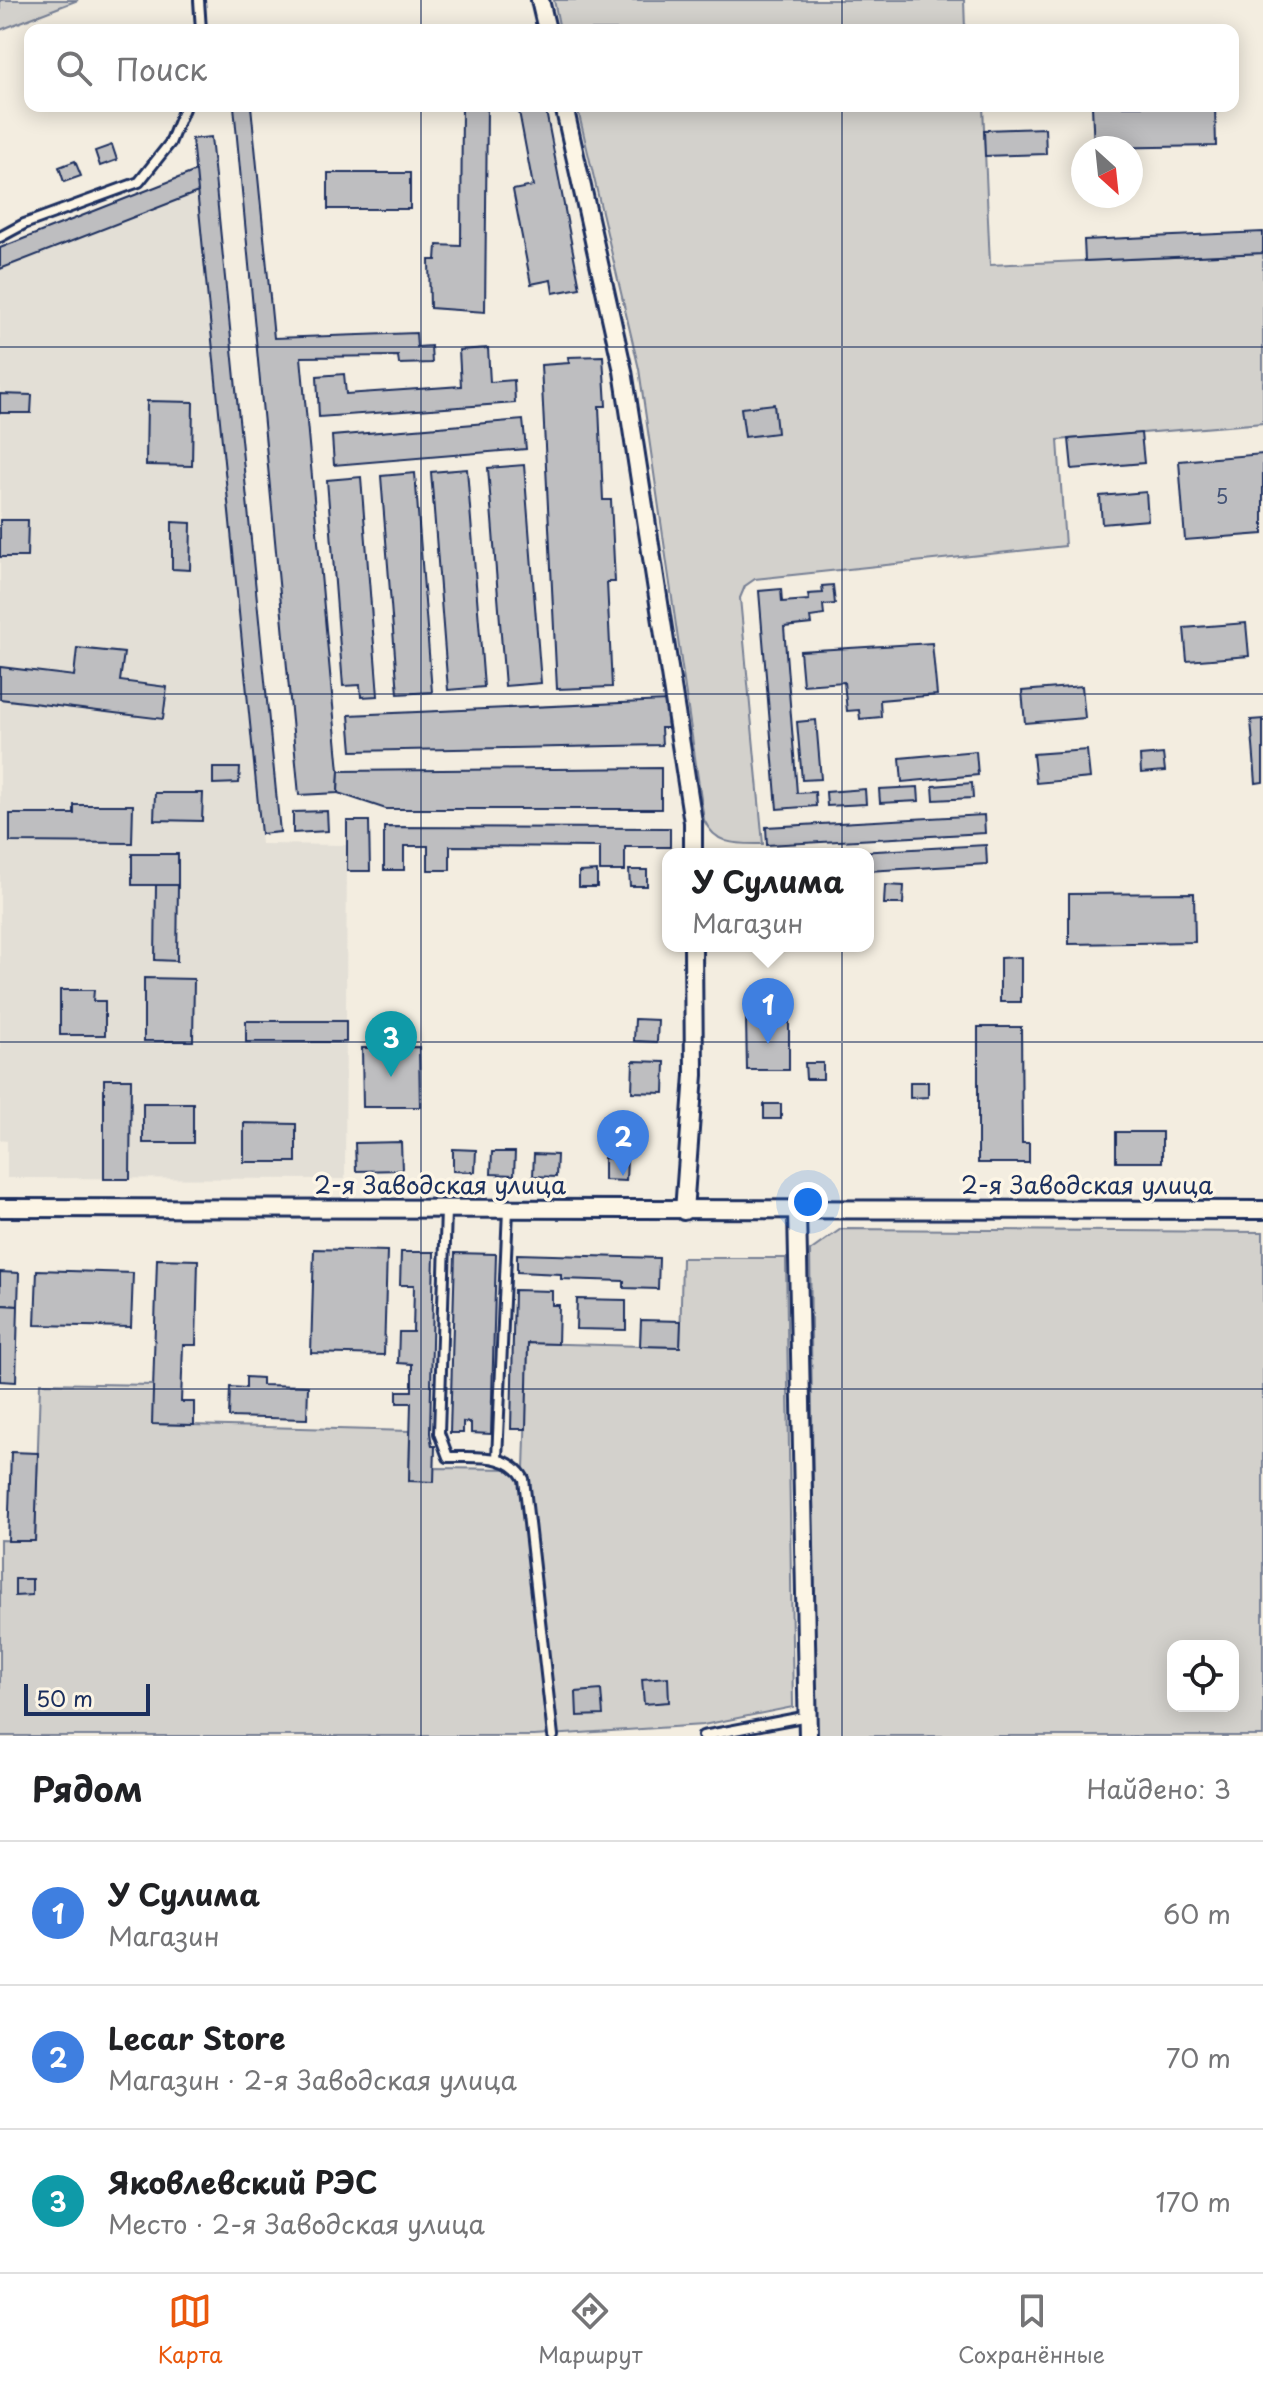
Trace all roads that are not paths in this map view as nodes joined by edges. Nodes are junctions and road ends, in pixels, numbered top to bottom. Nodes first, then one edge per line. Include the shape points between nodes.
1 (199, 0) edge
2 (540, 0) edge
3 (201, 24) edge
4 (546, 24) edge
5 (183, 112) edge
6 (565, 112) edge
7 (0, 237) edge
8 (693, 848) edge
9 (693, 952) edge
10 (0, 1208) edge
11 (446, 1210) junction
12 (508, 1210) junction
13 (1263, 1210) edge
14 (684, 1211) junction
15 (797, 1211) junction
16 (497, 1459) junction
17 (809, 1716) junction
18 (553, 1736) edge
19 (703, 1736) edge
20 (808, 1736) edge

1 - 3 lane
2 - 4 street
5 - 7 lane via 170,143 139,182
6 - 8 street via 623,371
9 - 14 street via 694,1075
10 - 11 street, 2-я Заводская улица
11 - 12 street, 2-я Заводская улица
11 - 16 lane via 439,1433 448,1457
12 - 14 street, 2-я Заводская улица
12 - 16 lane
13 - 15 street, 2-я Заводская улица
14 - 15 street, 2-я Заводская улица
15 - 17 street
16 - 18 lane via 517,1466 524,1479
17 - 19 lane
17 - 20 street

